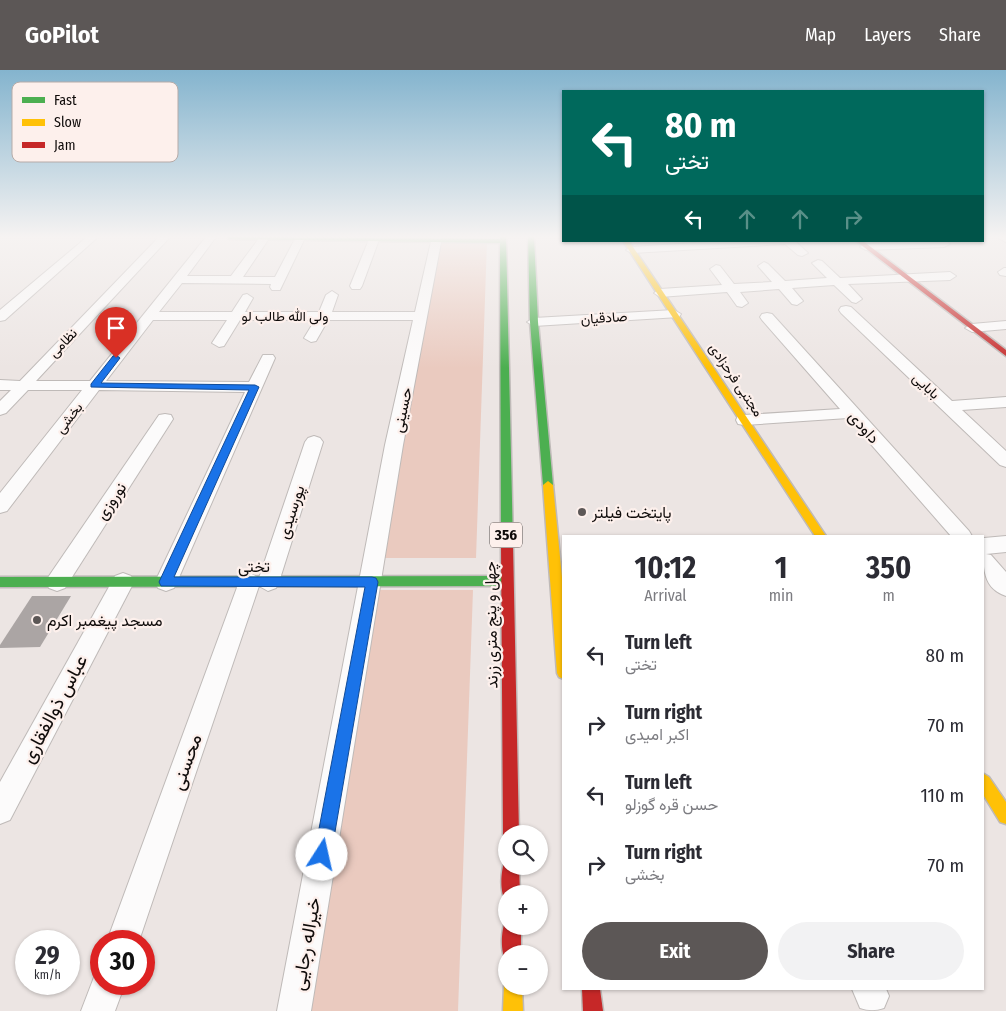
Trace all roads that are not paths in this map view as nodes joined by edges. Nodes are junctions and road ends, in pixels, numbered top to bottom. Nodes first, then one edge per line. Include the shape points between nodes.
1 (41, 281) edge
2 (122, 281) edge
3 (176, 281) edge
4 (245, 281) edge
5 (279, 281) edge
6 (358, 281) edge
7 (428, 281) edge
8 (504, 281) edge
9 (533, 281) edge
10 (652, 281) edge
11 (725, 281) edge
12 (777, 281) edge
13 (851, 281) edge
14 (911, 281) edge
15 (836, 282) junction
16 (781, 285) junction
17 (356, 286) dead end
18 (731, 288) junction
19 (660, 293) junction
20 (332, 295) dead end
21 (247, 298) dead end
22 (856, 299) dead end
23 (797, 301) dead end
24 (742, 303) dead end
25 (846, 310) dead end
26 (674, 314) junction
27 (149, 316) junction
28 (236, 316) junction
29 (324, 316) junction
30 (422, 316) junction
31 (767, 316) dead end
32 (0, 317) edge
33 (534, 322) junction
34 (1006, 324) edge
35 (972, 328) junction
36 (311, 338) dead end
37 (219, 342) dead end
38 (1006, 354) edge
39 (268, 358) dead end
40 (0, 384) edge
41 (23, 385) junction
42 (94, 386) junction
43 (255, 387) junction
44 (1006, 402) edge
45 (948, 406) junction
46 (0, 410) edge
47 (851, 413) junction
48 (165, 419) dead end
49 (744, 420) junction
50 (314, 442) dead end
51 (1006, 460) edge
52 (0, 506) edge
53 (820, 535) edge
54 (961, 535) edge
55 (1006, 544) edge
56 (984, 546) edge
57 (984, 562) edge
58 (507, 581) junction
59 (0, 582) edge
60 (57, 582) junction
61 (123, 582) junction
62 (166, 582) junction
63 (259, 582) junction
64 (372, 582) junction
65 (1006, 587) edge
66 (562, 650) edge
67 (984, 782) edge
68 (0, 810) edge
69 (1006, 816) edge
70 (511, 825) edge
71 (127, 930) edge
72 (591, 990) edge
73 (104, 995) edge
74 (513, 995) edge
75 (98, 1011) edge
76 (294, 1011) edge
77 (513, 1011) edge
78 (593, 1011) edge

1 - 32 street
2 - 41 street, نظامی
3 - 27 street, بخشی
4 - 5 street via 278,284
6 - 17 street
7 - 30 street, حسینی
8 - 58 main road, چهل و پنج متری زرند / 356
9 - 33 main road
10 - 19 main road, مجتبی فرحزادی
11 - 18 street
12 - 16 street
13 - 15 street
14 - 35 main road
15 - 16 street
15 - 22 street
16 - 18 street
16 - 23 street
18 - 19 street
18 - 24 street
19 - 26 main road, مجتبی فرحزادی
20 - 29 street
21 - 28 street
25 - 45 street, بابایی
26 - 33 street, صادقیان
26 - 49 main road, مجتبی فرحزادی
27 - 28 street, ولی الله طالب لو
27 - 42 street, بخشی
28 - 29 street, ولی الله طالب لو
28 - 37 street
29 - 30 street, ولی الله طالب لو
29 - 36 street
30 - 64 street, حسینی via 394,445
31 - 47 street, داودی
33 - 66 main road
34 - 35 street
35 - 38 main road
39 - 43 street
40 - 41 street
41 - 42 street
41 - 46 street, نظامی
42 - 43 street
42 - 52 street, بخشی
43 - 62 street
44 - 45 street
45 - 51 street, بابایی
47 - 49 street
47 - 54 street, داودی
48 - 60 street, نوروزی
49 - 53 main road, مجتبی فرحزادی
50 - 63 street, پورسیدی
55 - 56 street
57 - 65 street
58 - 64 main road, تختی
58 - 70 main road, چهل و پنج متری زرند / 356
59 - 60 main road, تختی
60 - 61 main road, تختی
61 - 62 main road, تختی
61 - 68 street, عباس ذوالفقاری
62 - 63 main road, تختی
63 - 64 main road, تختی
63 - 71 street, محسنی
64 - 76 street, خیراله رجایی
67 - 69 main road
72 - 78 main road
73 - 75 street
74 - 77 main road

